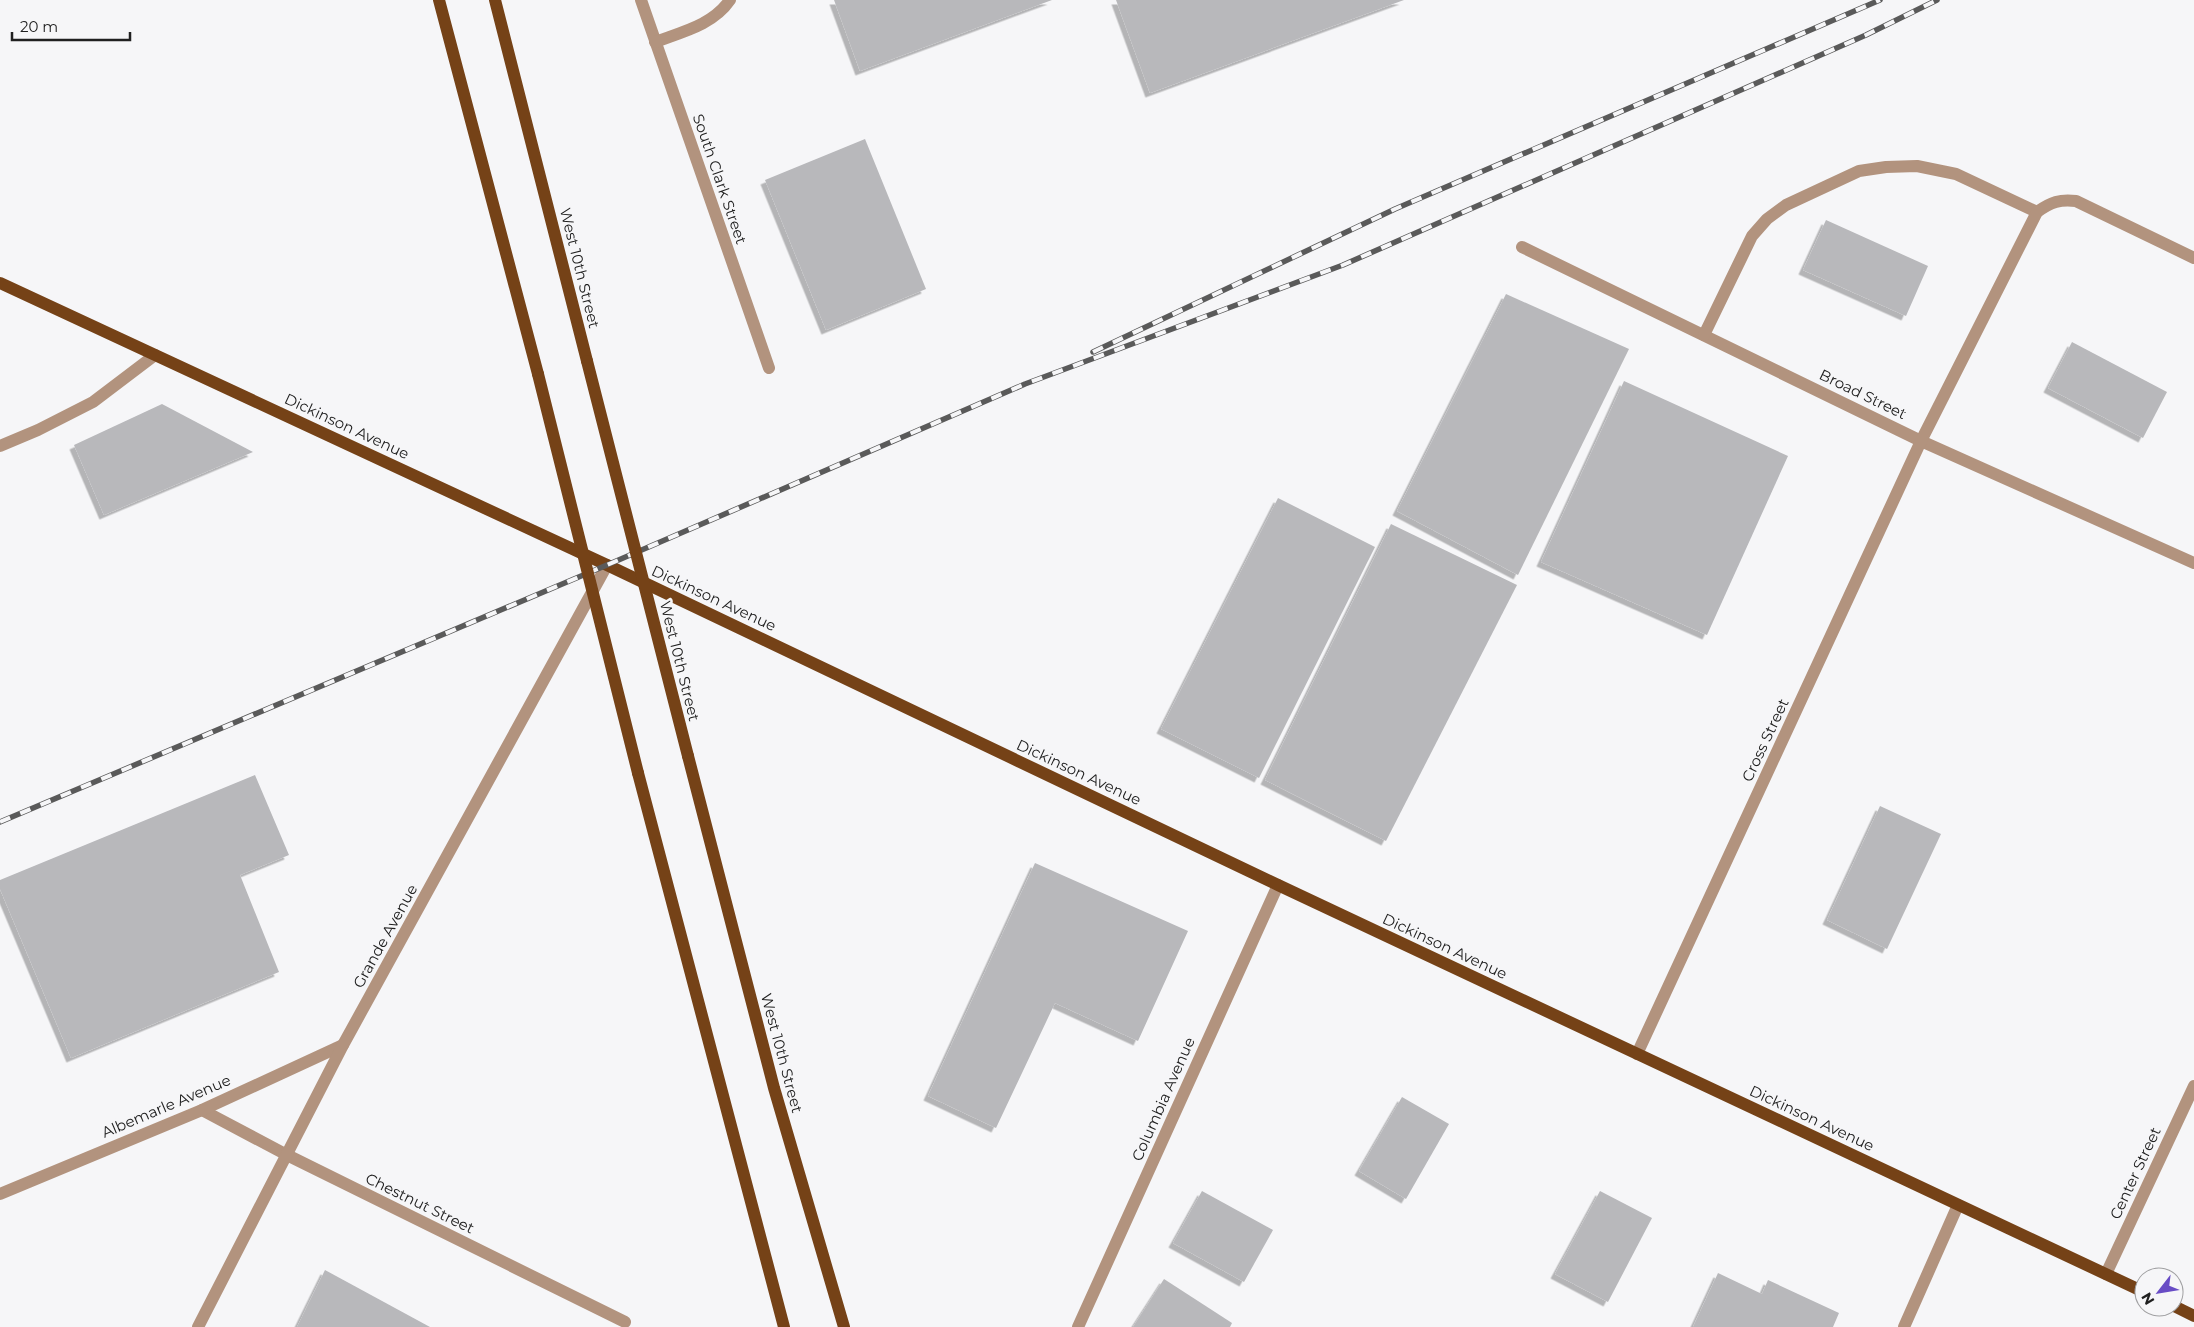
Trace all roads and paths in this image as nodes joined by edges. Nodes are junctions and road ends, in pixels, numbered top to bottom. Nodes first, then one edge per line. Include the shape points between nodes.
1 (440, 0) edge
2 (495, 0) edge
3 (641, 0) edge
4 (730, 0) edge
5 (655, 42) junction
6 (2037, 212) junction
7 (1522, 247) dead end
8 (2194, 258) edge
9 (0, 283) edge
10 (1704, 335) junction
11 (155, 355) junction
12 (769, 368) dead end
13 (1921, 441) junction
14 (0, 446) edge
15 (2194, 563) edge
16 (607, 565) junction
17 (1278, 885) junction
18 (343, 1045) junction
19 (1637, 1054) junction
20 (2194, 1086) edge
21 (202, 1110) junction
22 (287, 1155) junction
23 (0, 1194) edge
24 (1958, 1204) junction
25 (2106, 1274) junction
26 (2134, 1287) edge
27 (625, 1322) dead end
28 (198, 1327) edge
29 (784, 1327) edge
30 (844, 1327) edge
31 (1078, 1327) edge
32 (1904, 1327) edge

1 - 29 main road, bridge
2 - 30 main road, West 10th Street, bridge via 774,1088
3 - 5 street, South Clark Street
4 - 5 street via 715,16 700,25
5 - 12 street, South Clark Street
6 - 8 street via 2049,203 2076,201
6 - 10 street via 1956,174 1917,166 1859,171 1786,205 1767,219 1752,236
6 - 13 street, Cross Street
7 - 10 street, Broad Street
9 - 11 main road, Dickinson Avenue
10 - 13 street, Broad Street
11 - 14 street via 93,402
11 - 16 main road, Dickinson Avenue
13 - 15 street, Broad Street
13 - 19 street, Cross Street
16 - 17 main road, Dickinson Avenue
16 - 18 street, Grande Avenue
17 - 19 main road, Dickinson Avenue
17 - 31 street, Columbia Avenue
18 - 21 street, Albemarle Avenue
18 - 22 street, Grande Avenue
19 - 24 main road, Dickinson Avenue
20 - 25 street, Center Street
21 - 22 street, Chestnut Street
21 - 23 street, Albemarle Avenue
22 - 27 street, Chestnut Street
22 - 28 street, Grande Avenue
24 - 25 main road, Dickinson Avenue
24 - 32 street
25 - 26 main road, Dickinson Avenue

